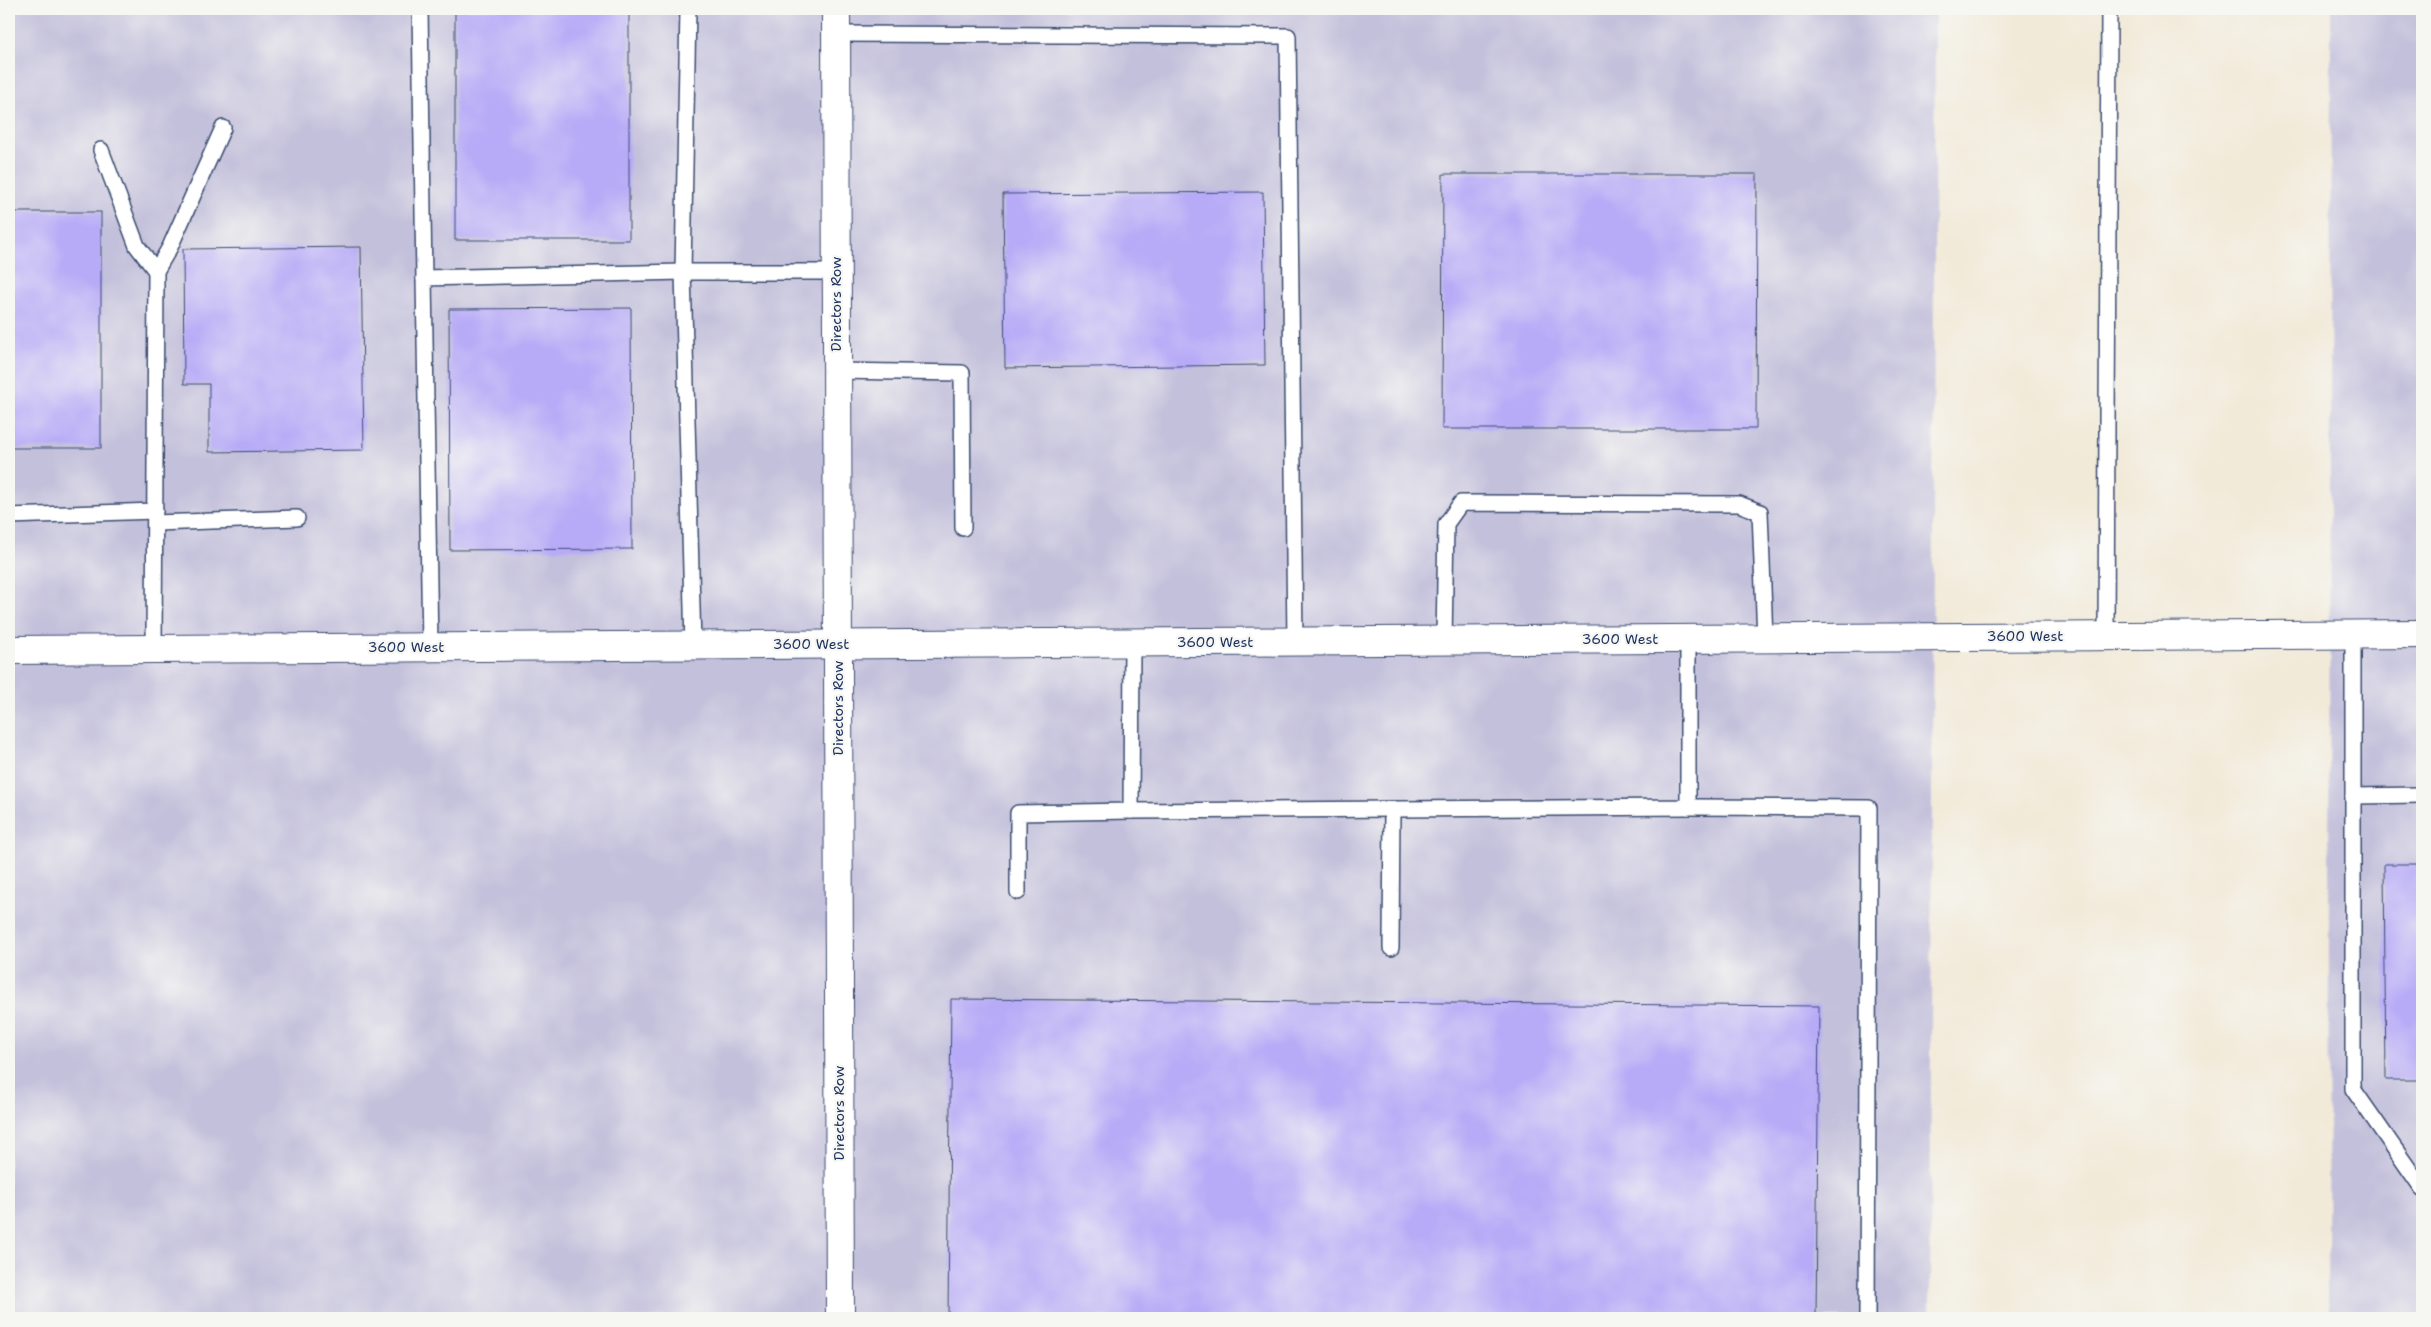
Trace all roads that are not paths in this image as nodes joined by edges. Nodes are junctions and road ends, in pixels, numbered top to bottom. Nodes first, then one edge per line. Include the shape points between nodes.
1 (420, 9) edge
2 (688, 9) edge
3 (2108, 9) edge
4 (836, 21) edge
5 (223, 128) dead end
6 (101, 150) dead end
7 (156, 271) junction
8 (683, 272) junction
9 (836, 272) junction
10 (424, 279) junction
11 (836, 371) junction
12 (9, 516) edge
13 (155, 517) junction
14 (297, 518) dead end
15 (963, 528) dead end
16 (2353, 634) junction
17 (2422, 634) edge
18 (2106, 636) junction
19 (1688, 638) junction
20 (1765, 638) junction
21 (1444, 640) junction
22 (1295, 641) junction
23 (1132, 642) junction
24 (838, 644) junction
25 (693, 645) junction
26 (430, 647) junction
27 (154, 649) junction
28 (9, 650) edge
29 (2422, 795) edge
30 (2353, 796) junction
31 (1688, 807) junction
32 (1392, 809) junction
33 (1131, 811) junction
34 (1018, 892) dead end
35 (1391, 948) dead end
36 (2422, 1188) edge
37 (840, 1318) edge
38 (1868, 1318) edge

1 - 10 lane
2 - 8 lane
3 - 18 lane
4 - 9 street, Directors Row
4 - 22 lane via 1288,36
5 - 7 lane via 170,248
6 - 7 lane via 137,246
7 - 13 lane
8 - 9 lane
8 - 10 lane
8 - 25 lane
9 - 11 street, Directors Row
10 - 26 lane
11 - 15 lane via 962,372
11 - 24 street, Directors Row
12 - 13 lane
13 - 14 lane
13 - 27 lane
16 - 17 street, 3600 West
16 - 18 street, 3600 West
16 - 30 lane
18 - 20 street, 3600 West
19 - 20 street, 3600 West
19 - 21 street, 3600 West
19 - 31 lane
20 - 21 lane via 1760,512 1739,504 1461,503 1446,524
21 - 22 street, 3600 West
22 - 23 street, 3600 West
23 - 24 street, 3600 West
23 - 33 lane
24 - 25 street, 3600 West
24 - 37 street, Directors Row
25 - 26 street, 3600 West
26 - 27 street, 3600 West
27 - 28 street, 3600 West
29 - 30 lane
30 - 36 lane via 2353,1089
31 - 32 lane
31 - 38 lane via 1869,808
32 - 33 lane
32 - 35 lane
33 - 34 lane via 1018,813

